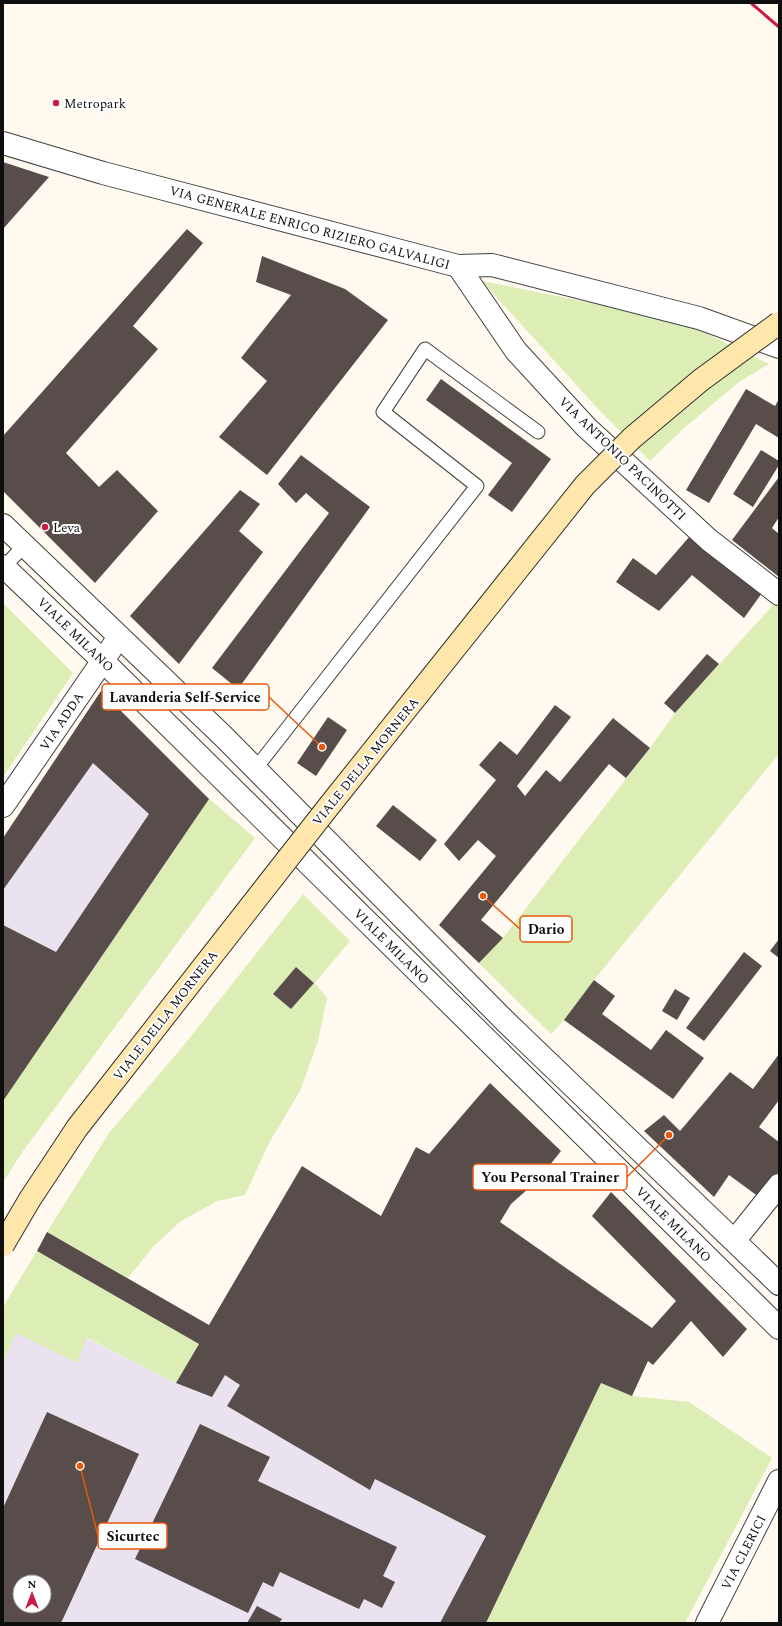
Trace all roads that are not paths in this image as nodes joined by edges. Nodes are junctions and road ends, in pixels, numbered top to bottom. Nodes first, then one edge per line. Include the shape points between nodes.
1 (3, 144) edge
2 (458, 266) junction
3 (779, 323) edge
4 (779, 347) edge
5 (538, 432) dead end
6 (3, 525) edge
7 (24, 546) junction
8 (4, 566) edge
9 (779, 594) edge
10 (119, 636) junction
11 (102, 660) junction
12 (256, 768) junction
13 (3, 806) edge
14 (779, 1185) edge
15 (735, 1240) junction
16 (3, 1245) edge
17 (779, 1284) edge
18 (779, 1328) edge
19 (779, 1481) edge
20 (707, 1623) edge

1 - 2 street, VIA GENERALE ENRICO RIZIERO GALVALIGI via 102,173
2 - 4 street, VIA GENERALE ENRICO RIZIERO GALVALIGI via 492,265 699,318
2 - 9 street, VIA ANTONIO PACINOTTI via 516,351 586,427 709,540
3 - 16 main road, VIALE DELLA MORNERA, bridge via 701,380 632,438 585,485 77,1128
5 - 12 lane via 425,350 382,412 477,486
6 - 7 street
7 - 8 lane
7 - 10 street
8 - 11 street, VIALE MILANO
10 - 11 street, VIA ADDA
10 - 12 street
11 - 13 street, VIA ADDA
11 - 18 street, VIALE MILANO
12 - 15 street via 505,1021
14 - 15 street
15 - 17 street
19 - 20 street, VIA CLERICI

